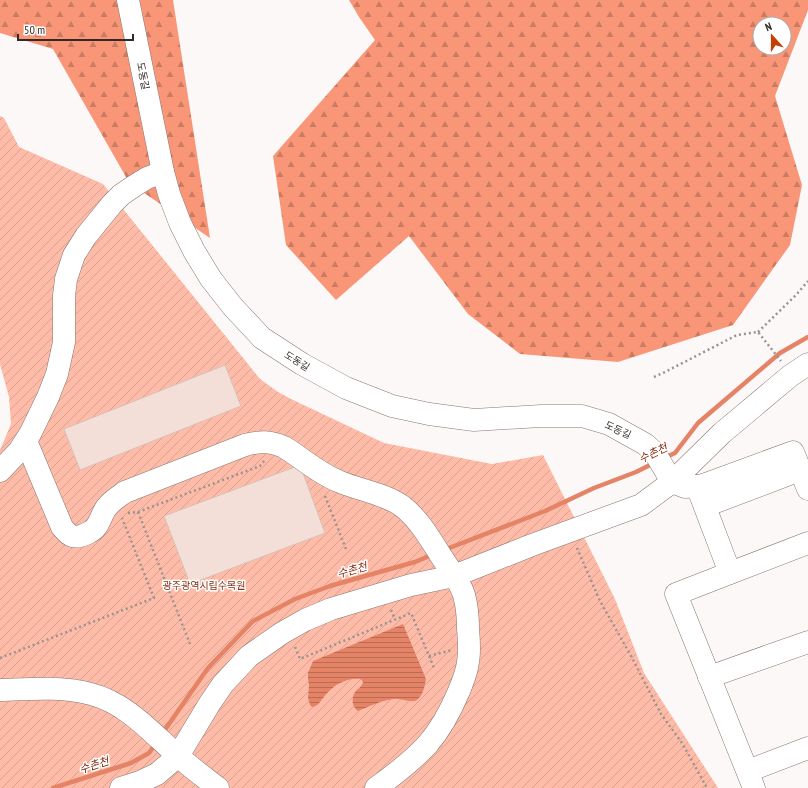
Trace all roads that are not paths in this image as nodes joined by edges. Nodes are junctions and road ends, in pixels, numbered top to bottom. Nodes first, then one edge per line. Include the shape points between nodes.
1 (128, 0) edge
2 (163, 172) junction
3 (808, 364) edge
4 (26, 441) junction
5 (0, 471) edge
6 (805, 480) edge
7 (672, 482) junction
8 (698, 486) junction
9 (705, 506) junction
10 (808, 543) edge
11 (730, 573) junction
12 (454, 576) junction
13 (808, 642) edge
14 (709, 677) junction
15 (0, 690) edge
16 (808, 748) edge
17 (178, 756) junction
18 (751, 780) edge
19 (121, 788) edge
20 (218, 788) edge
21 (376, 788) edge

1 - 2 street, 도동길
2 - 4 street via 134,186 112,204 74,255 66,279 64,342 57,374
2 - 7 street, 도동길 via 180,223 211,279 262,338 302,364 346,388 392,406 429,414 474,420 582,416 609,424 645,444 654,453
3 - 7 street via 722,433
4 - 5 street
4 - 12 street via 58,520 66,532 75,537 97,527 111,515 106,507 133,488 245,445 267,442 287,449 338,482 397,503 408,511 423,529
6 - 8 street via 793,452
6 - 9 street
7 - 8 street via 685,487
7 - 12 street via 641,505
8 - 9 street
9 - 11 street
10 - 11 street
11 - 14 street via 676,594
12 - 17 street via 411,585 330,609 287,630 249,656 223,684
12 - 21 street via 464,595 468,618 469,653 462,683 448,716 427,745
13 - 14 street
14 - 18 street
15 - 17 street via 70,690 107,699 141,723
16 - 18 street
17 - 19 street via 157,774
17 - 20 street

